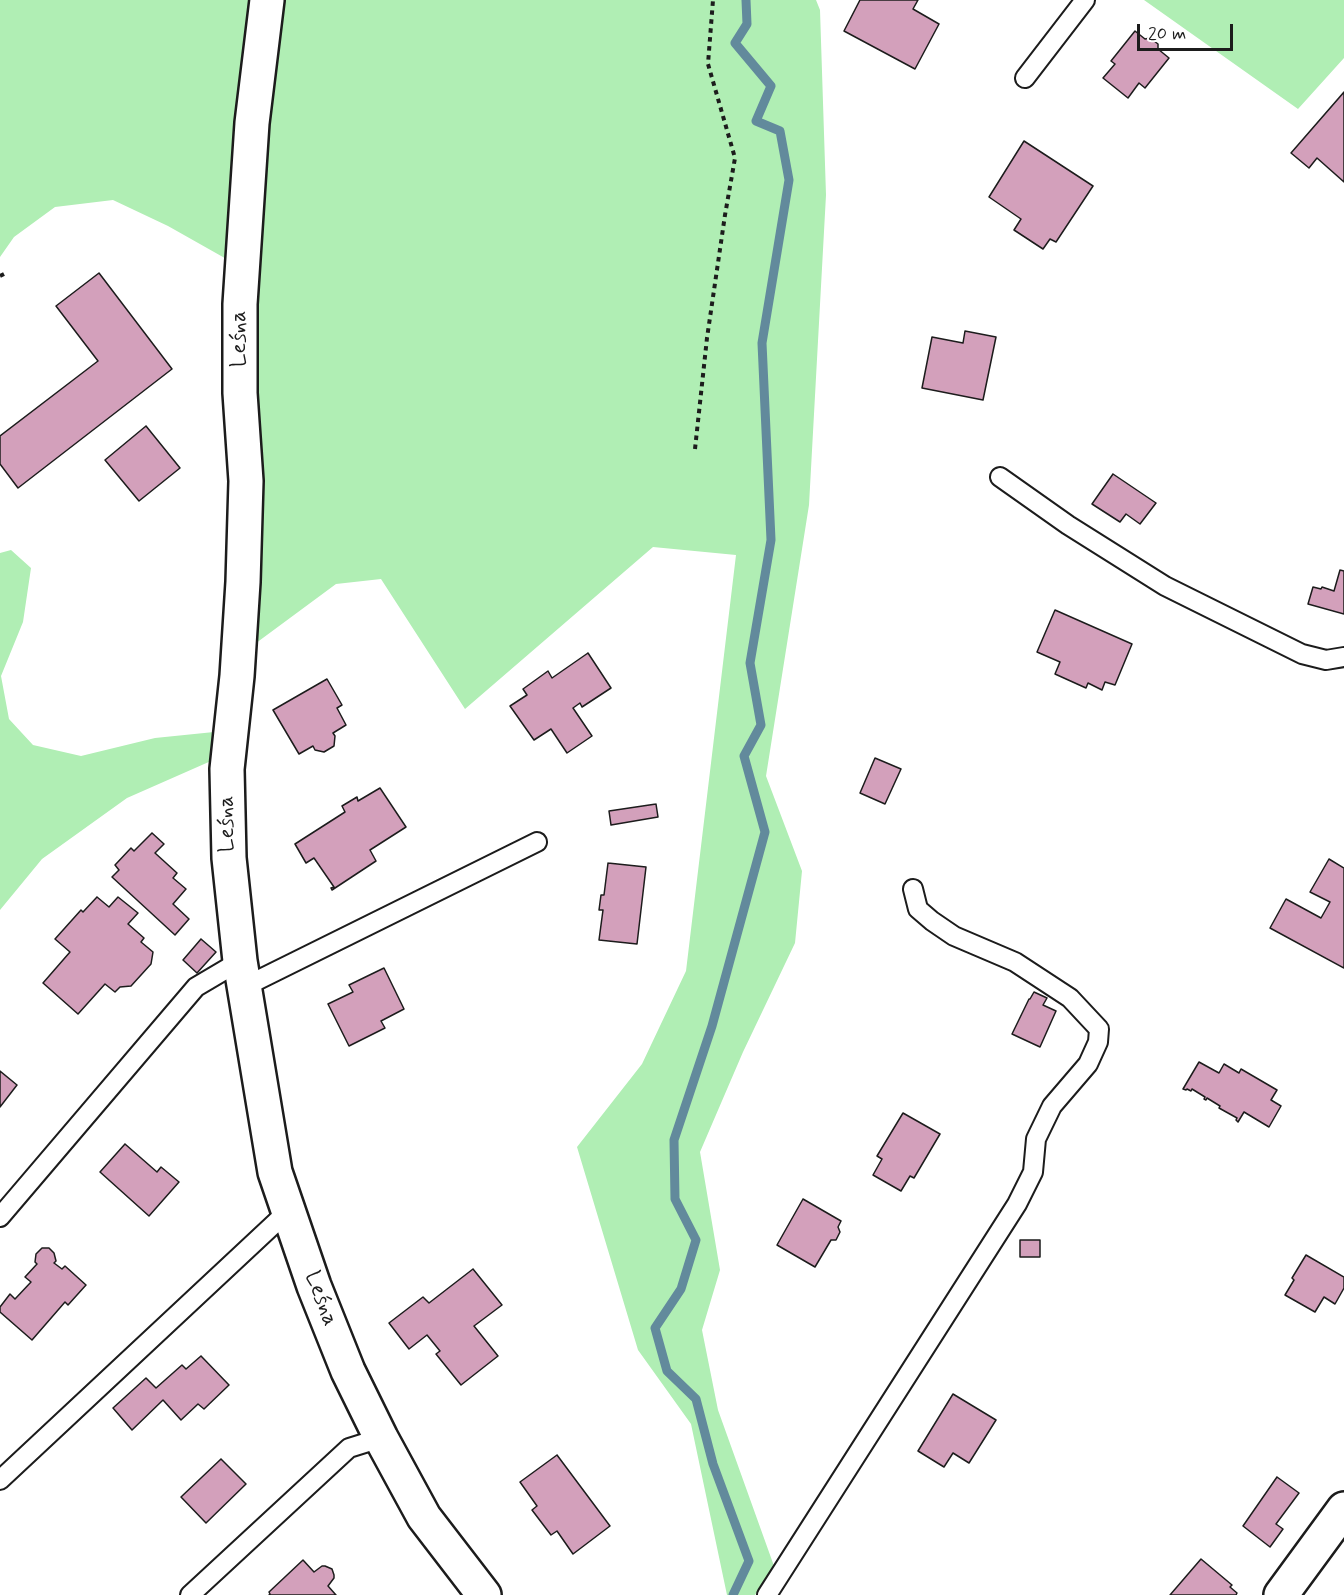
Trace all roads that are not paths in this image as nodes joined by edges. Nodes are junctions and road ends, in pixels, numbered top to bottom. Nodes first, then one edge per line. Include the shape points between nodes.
1 (267, 0) edge
2 (1085, 0) edge
3 (1025, 78) dead end
4 (1000, 477) dead end
5 (1344, 657) edge
6 (537, 842) dead end
7 (914, 890) dead end
8 (242, 974) junction
9 (288, 1211) junction
10 (0, 1217) edge
11 (381, 1438) junction
12 (0, 1480) edge
13 (1344, 1509) edge
14 (190, 1595) edge
15 (484, 1595) edge
16 (767, 1595) edge
17 (1281, 1595) edge

1 - 8 street, Leśna via 252,123 240,304 240,393 246,481 237,676 227,769 229,858
2 - 3 lane
4 - 5 lane via 1165,586 1302,654 1326,660
6 - 8 lane
7 - 16 lane via 918,909 932,921 954,936 1015,962 1070,998 1099,1029 1098,1042 1088,1064 1052,1106 1036,1139 1033,1172 1017,1204
8 - 9 street, Leśna via 275,1172
8 - 10 lane via 196,987
9 - 11 street, Leśna via 348,1371
9 - 12 lane
11 - 14 lane via 349,1448
11 - 15 street, Leśna via 424,1516
13 - 17 street

